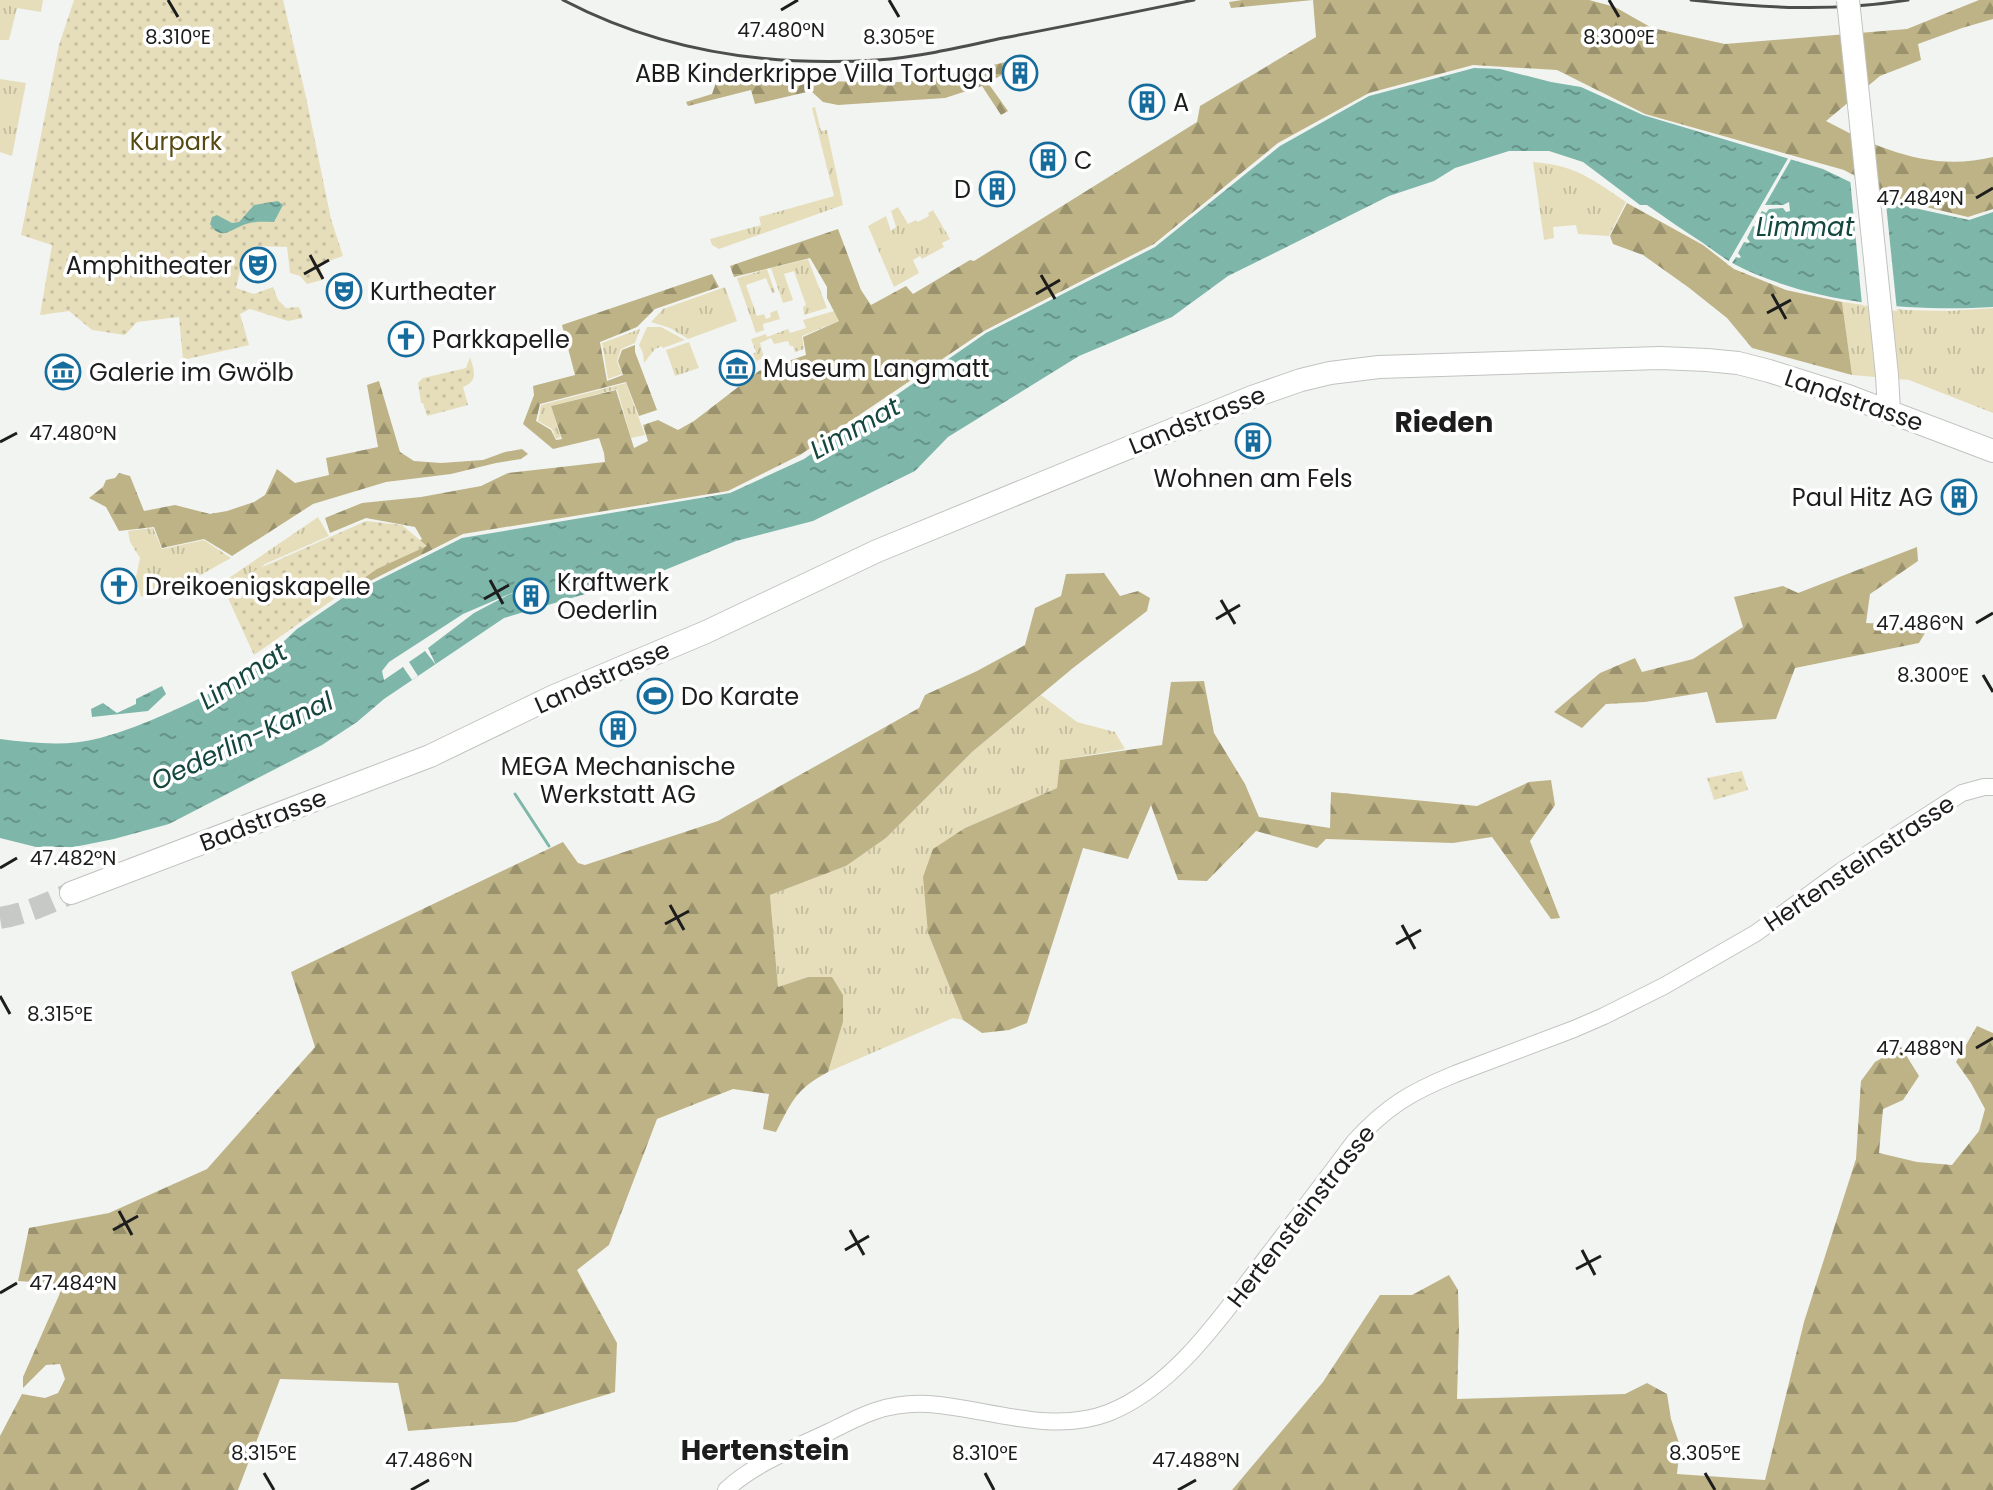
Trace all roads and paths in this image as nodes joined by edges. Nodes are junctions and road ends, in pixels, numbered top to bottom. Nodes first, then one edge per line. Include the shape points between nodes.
1 (1848, 0) edge
2 (1889, 411) junction
3 (1993, 451) edge
4 (446, 749) joint
5 (1993, 787) edge
6 (75, 891) tunnel mouth
7 (726, 1490) edge

1 - 2 main road, bridge
2 - 3 main road, Landstrasse
2 - 4 main road, Landstrasse via 1769,371 1707,360 1379,367 1330,373 1252,397 919,533
4 - 6 main road, Badstrasse
5 - 7 street, Hertensteinstrasse via 1962,793 1756,933 1664,986 1594,1021 1455,1074 1394,1104 1354,1142 1218,1322 1139,1397 1106,1414 1068,1421 927,1404 896,1406 805,1443

